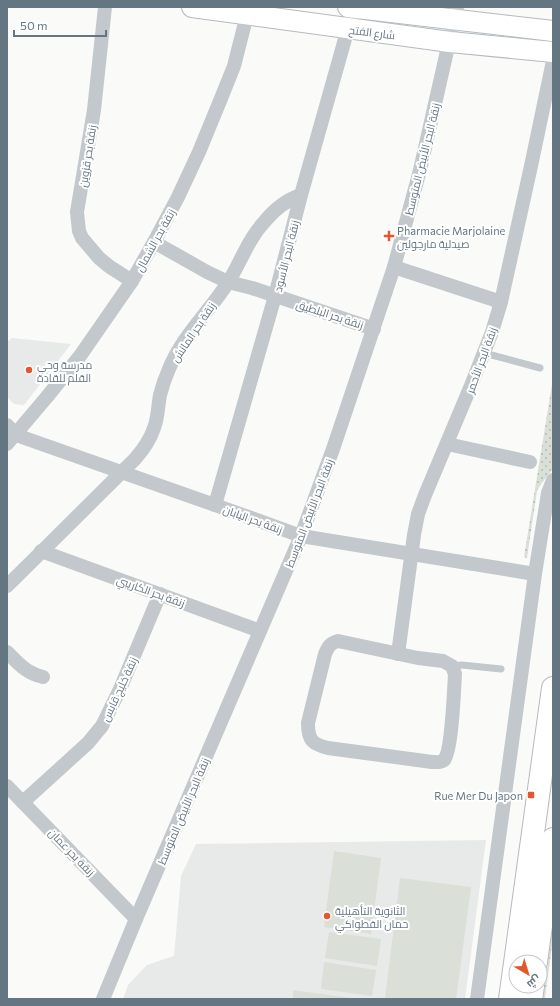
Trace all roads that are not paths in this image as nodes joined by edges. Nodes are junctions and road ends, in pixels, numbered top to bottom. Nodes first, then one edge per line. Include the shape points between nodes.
1 (105, 7) edge
2 (192, 7) edge
3 (352, 7) edge
4 (248, 10) edge
5 (456, 14) edge
6 (348, 29) junction
7 (553, 31) edge
8 (450, 42) junction
9 (553, 52) edge
10 (553, 61) edge
11 (302, 195) junction
12 (154, 242) junction
13 (394, 267) junction
14 (132, 282) junction
15 (228, 282) junction
16 (276, 296) junction
17 (501, 302) junction
18 (374, 329) junction
19 (484, 353) junction
20 (540, 368) dead end
21 (10, 434) edge
22 (447, 444) junction
23 (530, 462) dead end
24 (121, 473) junction
25 (553, 480) edge
26 (215, 505) junction
27 (301, 536) junction
28 (42, 551) junction
29 (412, 554) junction
30 (535, 574) junction
31 (7, 586) edge
32 (160, 594) junction
33 (260, 631) junction
34 (7, 652) edge
35 (398, 654) junction
36 (452, 666) junction
37 (502, 670) dead end
38 (43, 677) dead end
39 (553, 688) edge
40 (7, 786) edge
41 (23, 802) junction
42 (553, 839) edge
43 (136, 919) junction
44 (537, 954) edge
45 (103, 999) edge
46 (477, 999) edge
47 (510, 999) edge

1 - 14 street, زنقة بحر قزوين via 94,110 77,212 78,226 82,238 99,258
2 - 4 street, شارع الفتح
3 - 5 street
3 - 6 street, زنقة البحر الأسود
4 - 6 street, شارع الفتح
4 - 12 street, زنقة بحر الشمال via 234,66 222,96 193,165
5 - 7 street
5 - 8 street, زنقة البحر الأبيض المتوسط
6 - 8 street, شارع الفتح
6 - 11 street, زنقة البحر الأسود
8 - 9 street, شارع الفتح
8 - 13 street, زنقة البحر الأبيض المتوسط
10 - 17 street, زنقة البحر الأحمر
11 - 15 street, زنقة بحر المانش via 280,206 263,222
11 - 16 street, زنقة البحر الأسود
12 - 14 street, زنقة بحر الشمال
12 - 15 street, زنقة بحر البلطيق
13 - 17 street
13 - 18 street, زنقة البحر الأبيض المتوسط
14 - 21 street, زنقة بحر الشمال via 80,356
15 - 16 street, زنقة بحر البلطيق
15 - 24 street, زنقة بحر المانش via 169,368 160,396 155,428 144,449
16 - 18 street, زنقة بحر البلطيق
16 - 26 street, زنقة البحر الأسود
17 - 19 street, زنقة البحر الأحمر
18 - 27 street, زنقة البحر الأبيض المتوسط
19 - 20 lane
19 - 22 street, زنقة البحر الأحمر
21 - 24 street, زنقة بحر اليابان
22 - 23 street
22 - 29 street, زنقة البحر الأحمر via 418,514
24 - 26 street, زنقة بحر اليابان
24 - 28 street, زنقة بحر المانش
25 - 30 street via 548,493
26 - 27 street, زنقة بحر اليابان
27 - 29 street, زنقة بحر اليابان
27 - 33 street, زنقة البحر الأبيض المتوسط
28 - 31 street, زنقة بحر المانش
28 - 32 street, زنقة بحر الكاريبي
29 - 30 street, زنقة بحر اليابان
29 - 35 street, زنقة البحر الأحمر
30 - 46 street
32 - 33 street, زنقة بحر الكاريبي
32 - 41 street, زنقة خليج قابس via 102,726 88,743
33 - 43 street, زنقة البحر الأبيض المتوسط
34 - 38 street via 25,670
35 - 36 street
35 - 36 street via 338,641 329,646 308,723 308,731 314,743 328,748 440,762 447,754 451,728 455,674
36 - 37 lane
39 - 47 main road
40 - 41 street, زنقة بحر عمان
41 - 43 street, زنقة بحر عمان
42 - 44 main road
43 - 45 street, زنقة البحر الأبيض المتوسط

